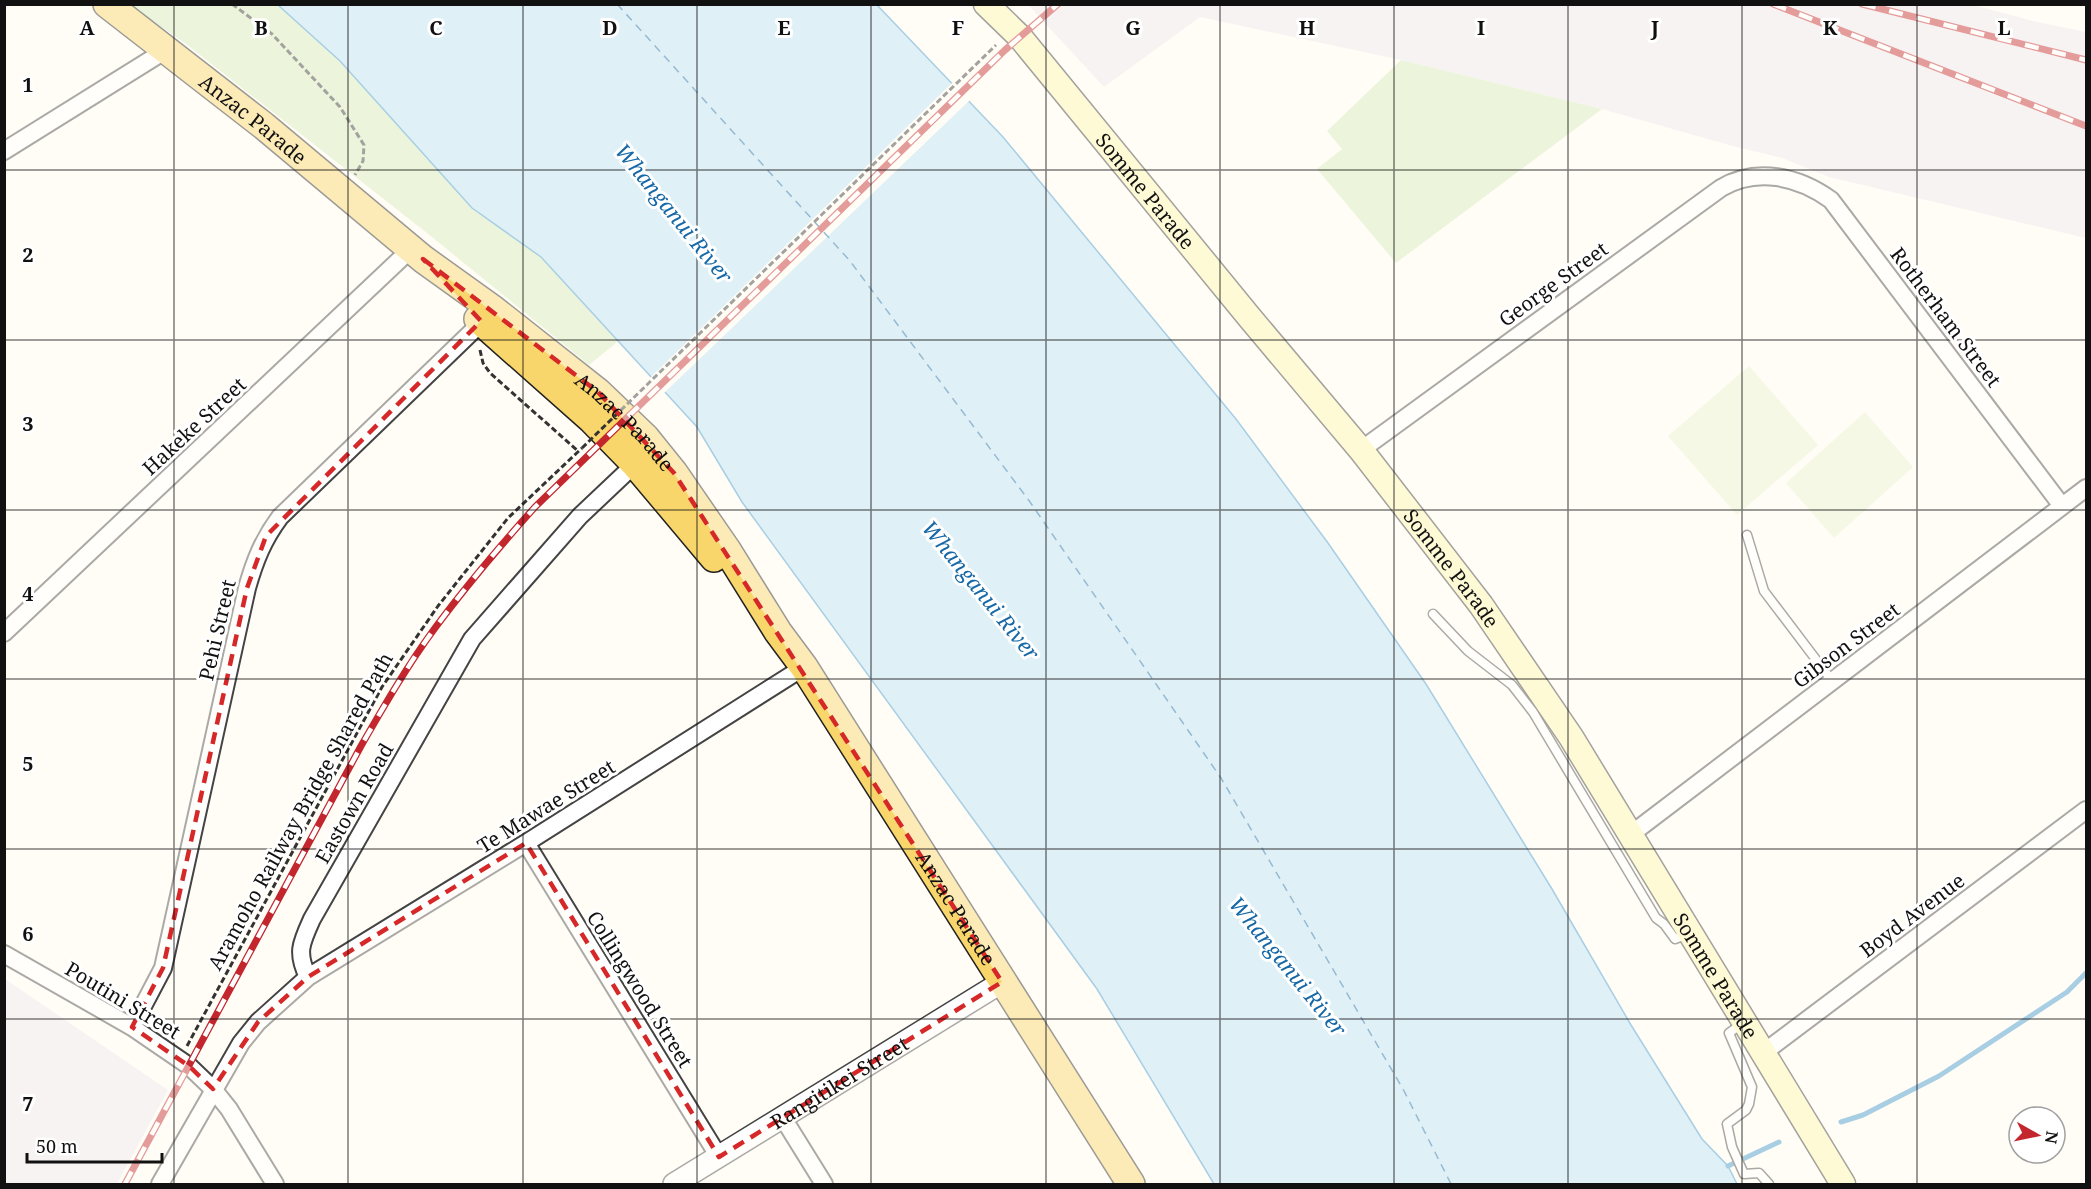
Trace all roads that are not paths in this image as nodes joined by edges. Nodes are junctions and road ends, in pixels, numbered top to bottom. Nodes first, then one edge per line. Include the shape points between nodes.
1 (106, 4) edge
2 (986, 4) edge
3 (166, 50) junction
4 (4, 152) edge
5 (1779, 177) joint
6 (417, 254) junction
7 (482, 322) junction
8 (1361, 450) junction
9 (634, 464) junction
10 (2086, 488) edge
11 (2062, 506) junction
12 (1747, 535) dead end
13 (1433, 614) dead end
14 (777, 632) junction
15 (4, 633) edge
16 (804, 667) junction
17 (1833, 682) junction
18 (2086, 810) edge
19 (1630, 835) junction
20 (526, 843) junction
21 (1690, 933) junction
22 (4, 954) edge
23 (308, 977) junction
24 (1002, 982) junction
25 (1744, 1023) junction
26 (132, 1027) junction
27 (1763, 1053) junction
28 (213, 1089) junction
29 (783, 1118) junction
30 (719, 1157) junction
31 (160, 1185) edge
32 (275, 1185) edge
33 (674, 1185) edge
34 (824, 1185) edge
35 (1131, 1185) edge
36 (1769, 1185) edge
37 (1843, 1185) edge

1 - 3 main road, Anzac Parade
2 - 8 main road, Somme Parade via 1020,37
3 - 4 street
3 - 6 main road, Anzac Parade
5 - 8 street, George Street via 1748,176 1720,188
5 - 11 street, Rotherham Street via 1819,192 1840,211
6 - 7 main road, Anzac Parade
6 - 14 main road, Anzac Parade via 588,384 645,437 727,550
6 - 15 street, Hakeke Street
7 - 9 main road, Anzac Parade via 592,420
7 - 26 street, Pehi Street via 280,517 266,536 247,588 163,968
8 - 19 main road, Somme Parade via 1521,663
9 - 14 main road, Anzac Parade
9 - 23 street, Eastown Road via 580,516 472,639 312,919 300,958
10 - 11 street, Gibson Street
11 - 17 street, Gibson Street
12 - 17 lane via 1764,591
13 - 21 lane via 1468,651 1512,686 1533,712 1656,918 1675,939
14 - 16 main road, Anzac Parade
16 - 20 street, Te Mawae Street
16 - 24 main road, Anzac Parade
17 - 19 street, Gibson Street
18 - 27 street, Boyd Avenue
19 - 21 main road, Somme Parade
20 - 23 street, Te Mawae Street
20 - 30 street, Collingwood Street
21 - 25 main road, Somme Parade
22 - 26 street, Poutini Street
23 - 28 street via 258,1022
24 - 29 street, Rangitikei Street
24 - 35 main road, Anzac Parade
25 - 27 main road, Somme Parade
25 - 36 lane via 1729,1033 1752,1087 1746,1110 1727,1124 1744,1174 1759,1173
26 - 28 street, Poutini Street via 180,1059
27 - 37 main road, Somme Parade
28 - 31 street
28 - 32 street, Poutini Street
29 - 30 street, Rangitikei Street
29 - 34 street
30 - 33 street, Rangitikei Street

